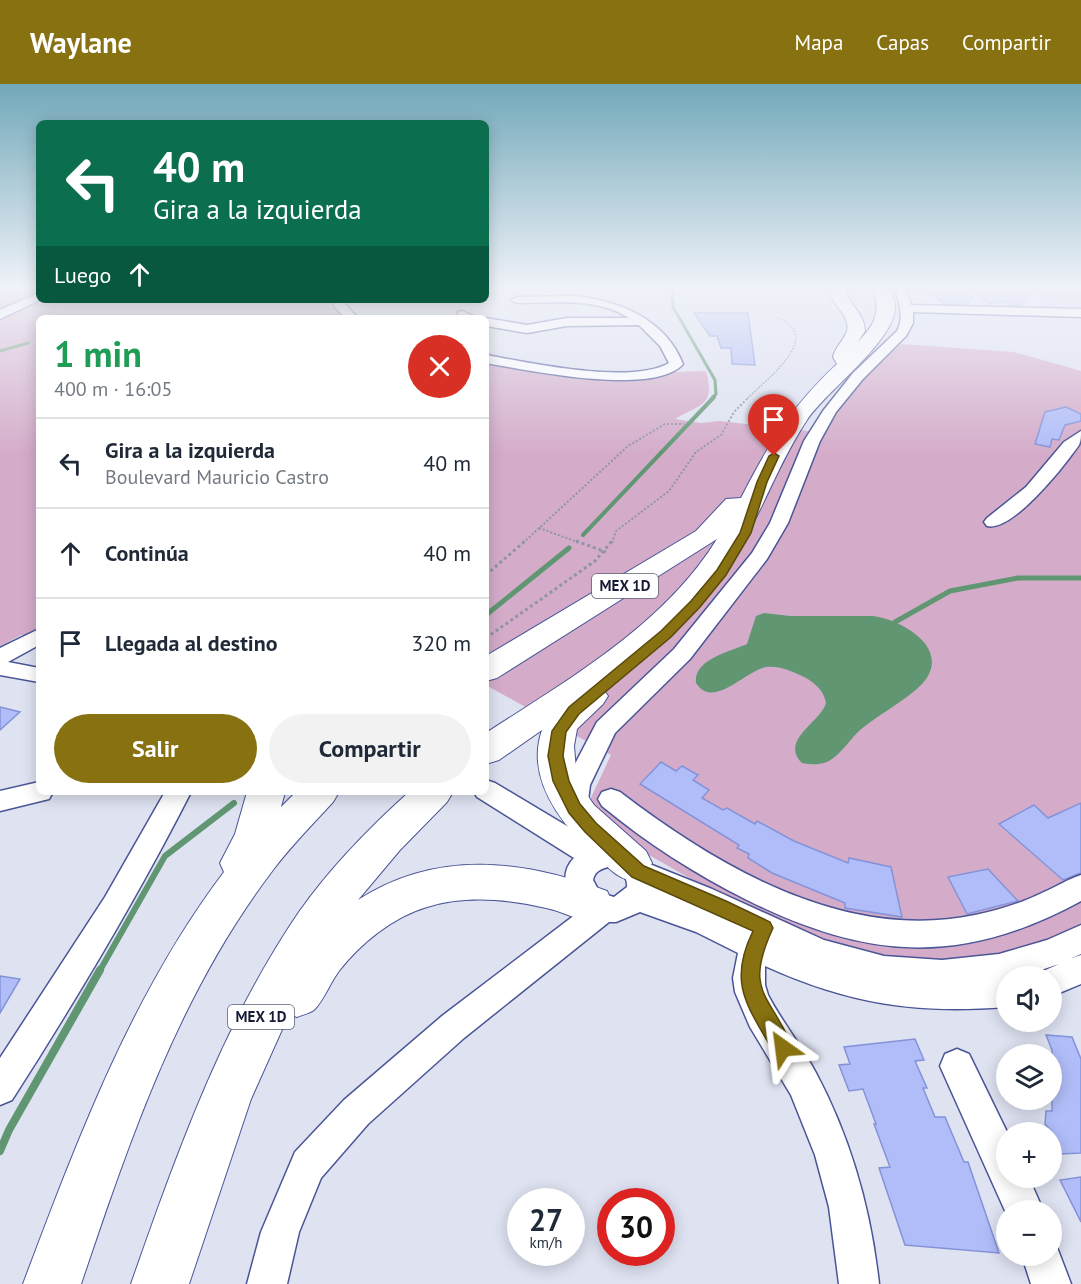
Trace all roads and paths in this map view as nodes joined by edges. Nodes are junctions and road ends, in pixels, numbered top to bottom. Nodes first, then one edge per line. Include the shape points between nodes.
1 (662, 342) edge
2 (795, 342) edge
3 (849, 342) edge
4 (861, 342) edge
5 (866, 342) edge
6 (893, 342) edge
7 (842, 359) junction
8 (489, 360) edge
9 (684, 424) dead end
10 (1081, 436) edge
11 (755, 482) junction
12 (993, 522) dead end
13 (539, 528) junction
14 (606, 552) junction
15 (489, 572) edge
16 (489, 636) edge
17 (36, 637) edge
18 (36, 646) edge
19 (5, 648) edge
20 (489, 653) edge
21 (0, 668) edge
22 (489, 668) edge
23 (36, 674) edge
24 (489, 749) edge
25 (489, 791) edge
26 (36, 793) edge
27 (176, 795) edge
28 (265, 795) edge
29 (317, 795) edge
30 (431, 795) edge
31 (611, 799) dead end
32 (0, 801) edge
33 (574, 808) junction
34 (548, 828) junction
35 (600, 855) junction
36 (636, 877) junction
37 (1081, 887) edge
38 (592, 900) junction
39 (859, 929) junction
40 (203, 936) junction
41 (760, 937) junction
42 (1079, 950) edge
43 (1062, 970) edge
44 (852, 973) junction
45 (996, 993) edge
46 (957, 1066) dead end
47 (0, 1088) edge
48 (996, 1149) edge
49 (90, 1178) junction
50 (189, 1195) junction
51 (1045, 1266) edge
52 (30, 1284) edge
53 (52, 1284) edge
54 (160, 1284) edge
55 (267, 1284) edge
56 (859, 1284) edge
57 (1051, 1284) edge

1 - 8 street via 676,364 672,370 643,375 557,371
2 - 14 path via 792,352 734,412 721,435 696,452 669,491 616,531
3 - 7 highway
4 - 7 highway, MEX 1D
5 - 11 highway, MEX 1D via 802,412
6 - 33 street via 830,411 812,441 780,523 760,555 682,654 605,728 577,784
7 - 11 highway, MEX 1D via 796,405
9 - 13 path via 665,424 628,446
10 - 12 street via 1045,478
11 - 20 highway via 685,539
11 - 22 highway, MEX 1D via 705,537
11 - 24 highway, MEX 1D via 725,548 709,572 670,614 617,661
11 - 33 highway via 746,533 709,589 666,634 574,710 561,726 557,765
13 - 14 path
13 - 15 path
14 - 16 path
17 - 19 street
18 - 19 street
21 - 23 street
25 - 34 street
26 - 32 street
27 - 47 street via 98,939
28 - 40 highway via 254,835
29 - 40 highway via 253,865
30 - 50 highway, MEX 1D via 371,854 316,923 283,977 244,1051
31 - 39 street via 666,841 722,874 807,913
33 - 36 highway
34 - 35 street
34 - 38 street via 569,855
35 - 36 street via 622,857
35 - 38 street via 589,860 578,876
36 - 38 street via 627,906 616,909
36 - 41 street via 705,923
37 - 39 street via 1032,912 985,928 927,934
38 - 50 highway via 514,882 474,880 416,891 366,916 330,948 306,979 250,1089
38 - 55 street via 356,1113 309,1165 280,1232
39 - 44 street
40 - 49 highway via 142,1049
41 - 44 street via 814,972
41 - 56 street via 749,976 751,990 821,1122 849,1214
42 - 43 street
42 - 44 street via 970,972
44 - 45 street via 882,990 963,995
46 - 48 street
49 - 52 highway
49 - 53 highway
50 - 54 highway, MEX 1D
51 - 57 street

